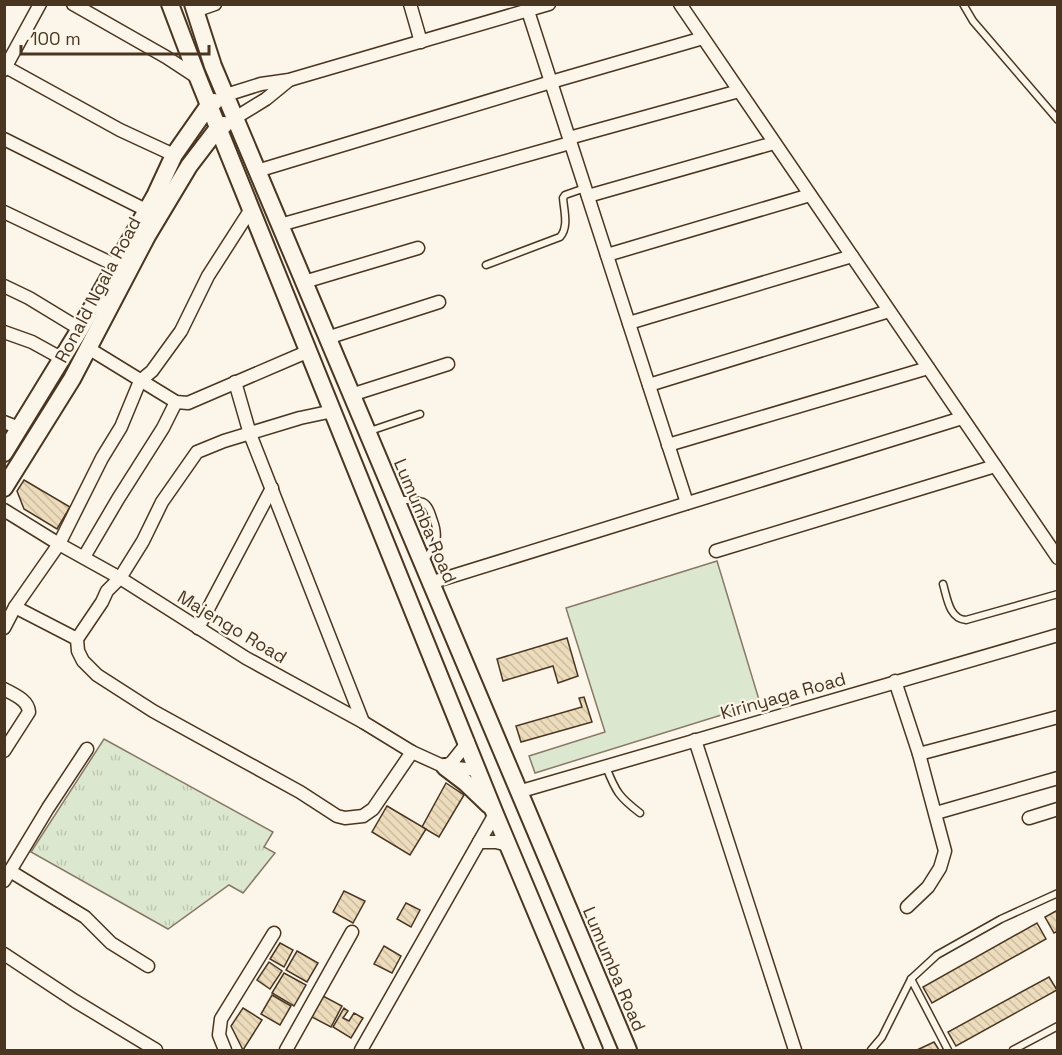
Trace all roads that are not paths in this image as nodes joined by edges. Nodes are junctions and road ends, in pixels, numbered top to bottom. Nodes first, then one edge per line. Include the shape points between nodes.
1 (40, 4) edge
2 (170, 4) edge
3 (215, 4) edge
4 (410, 4) edge
5 (549, 4) edge
6 (680, 4) edge
7 (963, 4) edge
8 (81, 6) edge
9 (194, 8) edge
10 (528, 11) junction
11 (703, 38) junction
12 (421, 42) junction
13 (5, 68) edge
14 (198, 78) junction
15 (289, 80) junction
16 (551, 82) junction
17 (739, 92) junction
18 (226, 95) junction
19 (208, 105) junction
20 (235, 118) junction
21 (1058, 120) edge
22 (218, 128) junction
23 (4, 139) edge
24 (570, 141) junction
25 (774, 143) junction
26 (174, 155) junction
27 (257, 171) junction
28 (586, 192) junction
29 (810, 195) junction
30 (252, 209) junction
31 (146, 210) junction
32 (4, 212) edge
33 (280, 225) junction
34 (418, 248) dead end
35 (607, 255) junction
36 (852, 256) junction
37 (115, 265) junction
38 (486, 265) dead end
39 (304, 282) junction
40 (4, 286) edge
41 (439, 302) dead end
42 (889, 311) junction
43 (629, 323) junction
44 (80, 329) junction
45 (4, 332) edge
46 (327, 338) junction
47 (88, 348) junction
48 (309, 351) junction
49 (61, 358) junction
50 (448, 364) dead end
51 (928, 368) junction
52 (140, 381) junction
53 (235, 382) junction
54 (649, 385) junction
55 (351, 395) junction
56 (176, 402) junction
57 (333, 411) junction
58 (420, 414) dead end
59 (962, 418) junction
60 (12, 425) edge
61 (366, 432) junction
62 (250, 434) junction
63 (668, 445) junction
64 (4, 453) edge
65 (995, 466) junction
66 (4, 488) edge
67 (272, 488) junction
68 (396, 500) junction
69 (687, 503) junction
70 (4, 510) edge
71 (59, 544) junction
72 (717, 551) dead end
73 (84, 557) junction
74 (1058, 558) edge
75 (422, 563) junction
76 (120, 578) junction
77 (430, 583) junction
78 (943, 584) dead end
79 (1058, 594) edge
80 (15, 608) junction
81 (4, 628) edge
82 (198, 628) junction
83 (1058, 635) edge
84 (77, 639) junction
85 (895, 681) junction
86 (4, 689) edge
87 (1058, 717) edge
88 (363, 722) junction
89 (695, 740) junction
90 (468, 742) junction
91 (87, 750) dead end
92 (4, 751) edge
93 (412, 752) junction
94 (919, 754) junction
95 (506, 761) junction
96 (605, 766) junction
97 (445, 767) junction
98 (478, 770) junction
99 (1058, 778) edge
100 (518, 792) junction
101 (1058, 809) edge
102 (494, 812) junction
103 (640, 813) dead end
104 (936, 813) junction
105 (1029, 818) dead end
106 (533, 828) junction
107 (479, 842) junction
108 (507, 842) junction
109 (7, 876) edge
110 (1058, 893) edge
111 (907, 907) dead end
112 (352, 932) dead end
113 (274, 933) dead end
114 (4, 954) edge
115 (148, 966) dead end
116 (911, 979) junction
117 (1058, 1026) edge
118 (156, 1050) edge
119 (225, 1050) edge
120 (286, 1050) edge
121 (361, 1050) edge
122 (594, 1050) edge
123 (628, 1050) edge
124 (795, 1050) edge
125 (871, 1050) edge
126 (948, 1050) edge
127 (1013, 1050) edge

1 - 13 street
2 - 14 main road
3 - 9 street
4 - 12 street
5 - 10 street
6 - 11 street
7 - 21 lane via 973,21
8 - 14 street
9 - 18 main road, Lumumba Road
10 - 12 street
10 - 16 street
11 - 16 street
11 - 17 street
12 - 15 street
13 - 26 street
14 - 19 main road
15 - 18 street
15 - 20 street
16 - 24 street
16 - 27 street
17 - 24 street
17 - 25 street
18 - 19 main road, Ronald Ngala Road
18 - 20 main road, Lumumba Road
19 - 22 main road
19 - 26 main road, Ronald Ngala Road
20 - 22 main road, Ronald Ngala Road
20 - 27 main road, Lumumba Road
22 - 30 main road
22 - 47 main road, Ronald Ngala Road via 189,166 147,236
23 - 31 street
24 - 28 street
24 - 33 street
25 - 28 street
25 - 29 street
26 - 31 main road, Ronald Ngala Road
27 - 33 main road, Lumumba Road
28 - 35 street
28 - 38 lane via 563,198 566,227 560,237
29 - 35 street
29 - 36 street
30 - 48 main road
30 - 52 street via 208,276 181,331
31 - 37 main road, Ronald Ngala Road
32 - 37 street
33 - 39 main road, Lumumba Road
34 - 39 street
35 - 43 street
36 - 42 street
36 - 43 street
37 - 44 main road, Ronald Ngala Road
39 - 46 main road, Lumumba Road
40 - 44 street
41 - 46 street
42 - 51 street
42 - 54 street
43 - 54 street
44 - 49 main road, Ronald Ngala Road
45 - 49 street
46 - 55 main road, Lumumba Road
47 - 52 street
47 - 66 main road, Ronald Ngala Road
48 - 53 street
48 - 57 main road
49 - 60 main road, Ronald Ngala Road
50 - 55 street
51 - 59 street
51 - 63 street
52 - 56 street
52 - 71 street via 121,427
53 - 56 street via 188,403
53 - 62 street
54 - 63 street
55 - 61 main road, Lumumba Road
56 - 73 street
57 - 62 street
57 - 90 main road
58 - 61 lane
59 - 65 street
59 - 69 street
60 - 64 main road, Ronald Ngala Road
61 - 68 main road, Lumumba Road
62 - 67 street
62 - 76 street via 197,452 162,502
63 - 69 street
65 - 72 street
65 - 74 street
67 - 82 street
67 - 88 street
68 - 75 main road, Lumumba Road
68 - 75 lane via 417,500 430,510 438,540
69 - 77 street
70 - 71 street, Majengo Road
71 - 73 street, Majengo Road
71 - 80 street
73 - 76 street, Majengo Road
75 - 77 main road, Lumumba Road
76 - 82 street, Majengo Road
76 - 84 street via 107,591
77 - 95 main road, Lumumba Road
78 - 79 lane via 951,609 960,620
80 - 81 street
80 - 84 street
82 - 88 street, Majengo Road
83 - 85 street, Kirinyaga Road
84 - 93 street via 83,661 97,675 337,816 363,816 373,809
85 - 89 street, Kirinyaga Road
85 - 94 street
86 - 92 street via 23,700 29,712
87 - 94 street
88 - 93 street, Majengo Road
89 - 96 street, Kirinyaga Road
89 - 124 street
90 - 97 street
90 - 98 main road
91 - 109 street
93 - 97 street, Majengo Road
94 - 104 street
95 - 98 main road
95 - 100 main road, Lumumba Road
96 - 100 street, Kirinyaga Road
96 - 103 lane via 615,791
97 - 98 street, Majengo Road
97 - 102 main road
98 - 102 main road
99 - 104 street
100 - 106 main road, Lumumba Road
101 - 105 street
102 - 107 street
102 - 108 main road
104 - 111 street via 945,851 940,868 928,887
106 - 108 main road
106 - 123 main road, Lumumba Road
107 - 108 street
107 - 121 street
108 - 122 main road
109 - 115 street via 85,917 111,944
110 - 116 lane via 937,955
112 - 120 street
113 - 119 street via 221,1018 219,1035
114 - 118 street
116 - 125 lane via 895,1014
116 - 126 lane
117 - 127 lane

